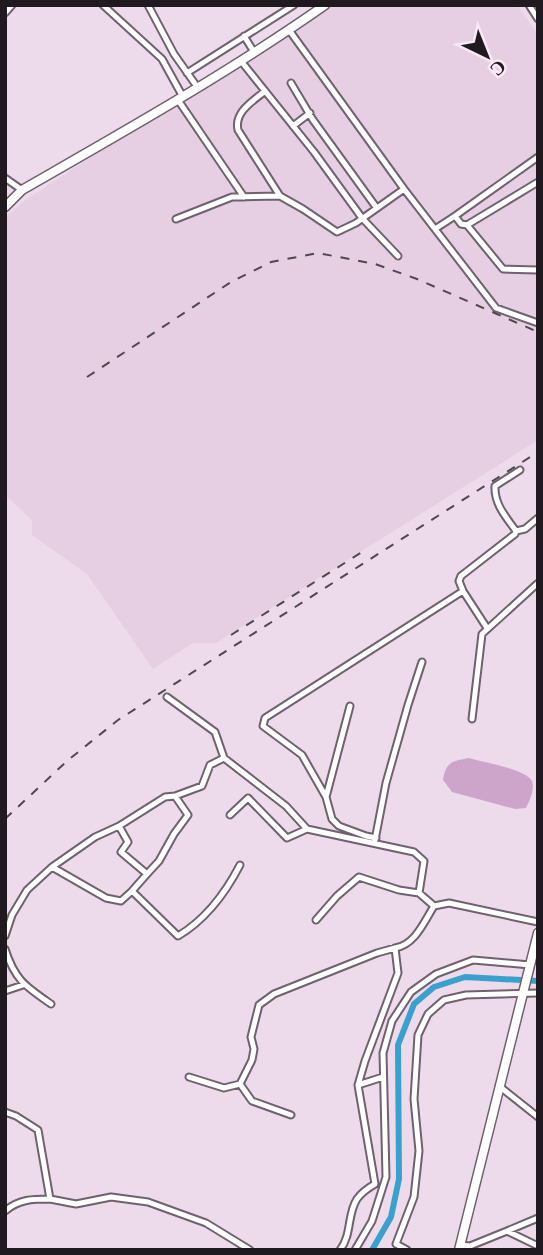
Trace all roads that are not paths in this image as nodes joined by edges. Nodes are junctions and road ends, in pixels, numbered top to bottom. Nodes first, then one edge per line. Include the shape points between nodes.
1 (12, 5) edge
2 (103, 5) edge
3 (148, 5) edge
4 (294, 5) edge
5 (325, 5) edge
6 (530, 6) edge
7 (6, 12) edge
8 (538, 19) edge
9 (289, 30) junction
10 (244, 36) junction
11 (254, 52) junction
12 (241, 61) junction
13 (187, 73) junction
14 (291, 83) dead end
15 (198, 88) junction
16 (265, 91) junction
17 (181, 98) junction
18 (310, 113) junction
19 (293, 126) junction
20 (339, 157) junction
21 (538, 157) edge
22 (326, 168) junction
23 (5, 178) edge
24 (538, 182) edge
25 (404, 189) junction
26 (22, 190) junction
27 (280, 196) junction
28 (244, 197) junction
29 (5, 207) edge
30 (376, 207) junction
31 (455, 216) junction
32 (362, 218) junction
33 (176, 219) dead end
34 (467, 225) junction
35 (435, 229) junction
36 (398, 257) dead end
37 (538, 270) edge
38 (538, 323) edge
39 (520, 470) dead end
40 (538, 518) edge
41 (516, 531) junction
42 (538, 583) edge
43 (463, 591) junction
44 (488, 628) junction
45 (422, 662) dead end
46 (167, 697) dead end
47 (350, 706) dead end
48 (472, 719) dead end
49 (224, 758) junction
50 (175, 796) junction
51 (326, 797) junction
52 (230, 816) dead end
53 (119, 827) junction
54 (307, 829) junction
55 (375, 840) junction
56 (240, 865) dead end
57 (52, 867) junction
58 (147, 874) junction
59 (132, 891) junction
60 (419, 892) junction
61 (434, 906) junction
62 (316, 920) dead end
63 (538, 922) edge
64 (538, 933) edge
65 (5, 936) edge
66 (395, 948) junction
67 (5, 949) edge
68 (533, 959) edge
69 (23, 985) junction
70 (5, 991) edge
71 (524, 992) junction
72 (538, 993) edge
73 (51, 1004) dead end
74 (189, 1077) dead end
75 (383, 1077) junction
76 (240, 1084) junction
77 (358, 1085) junction
78 (499, 1086) junction
79 (5, 1112) edge
80 (291, 1115) dead end
81 (538, 1117) edge
82 (50, 1199) junction
83 (5, 1211) edge
84 (538, 1218) edge
85 (507, 1231) junction
86 (538, 1246) edge
87 (460, 1247) edge
88 (250, 1250) edge
89 (340, 1250) edge
90 (355, 1250) edge
91 (407, 1250) edge

1 - 7 street
2 - 17 street via 162,59
3 - 13 street
4 - 10 street
5 - 9 main road
6 - 8 street
9 - 11 main road
9 - 25 street
10 - 11 street
10 - 13 street
11 - 12 main road
12 - 15 main road
12 - 16 street
13 - 15 street
14 - 18 street
15 - 17 main road
16 - 19 street
16 - 27 street via 240,113 237,122
17 - 26 main road
17 - 28 street
18 - 19 street
18 - 20 street
19 - 22 street
20 - 22 street
20 - 30 street
21 - 31 street
22 - 32 street
23 - 26 street
24 - 34 street
25 - 30 street
25 - 35 street
26 - 29 main road
27 - 28 street
27 - 32 street via 337,232
28 - 33 street via 232,197
30 - 32 street
31 - 34 street
31 - 35 street
32 - 36 street
34 - 37 street via 503,270
35 - 38 street via 496,308
39 - 41 street via 495,485 494,496
40 - 41 street
41 - 43 street via 461,576
42 - 44 street
43 - 44 street
43 - 51 street via 265,718 263,726 302,755
44 - 48 street via 482,634
45 - 55 street via 386,783
46 - 49 street via 215,732
47 - 51 street
49 - 50 street via 210,765 202,786
49 - 54 street via 286,806
50 - 53 street via 165,797
50 - 58 street via 188,815
51 - 55 street via 332,819 339,826
52 - 54 street via 248,798 287,838
53 - 57 street via 95,836
53 - 58 street via 128,842 121,852
54 - 55 street
55 - 60 street via 414,852 424,861
56 - 59 street via 230,886 193,927 178,936
57 - 59 street via 106,898 121,901
57 - 65 street via 27,890
58 - 59 street
60 - 61 street
60 - 62 street via 359,877
61 - 63 street via 449,903
61 - 66 street via 405,947
64 - 68 main road
66 - 76 street via 274,994 259,1005 251,1037 252,1060
66 - 77 street via 398,973
67 - 69 street
68 - 71 main road
68 - 75 street via 474,960 436,974 411,992 391,1021
69 - 70 street
69 - 73 street
71 - 72 street
71 - 78 main road
71 - 91 street via 444,1000 428,1014 418,1035 414,1099 419,1151 414,1197 396,1244
74 - 76 street via 224,1088
75 - 77 street
75 - 90 street via 386,1177 372,1222
76 - 80 street via 252,1101
77 - 89 street via 375,1184 355,1202 346,1243
78 - 81 street
78 - 87 main road
79 - 82 street via 38,1130
82 - 83 street via 31,1199
82 - 88 street via 76,1204 111,1197 148,1202 206,1223
84 - 85 street
85 - 86 street
85 - 87 street

